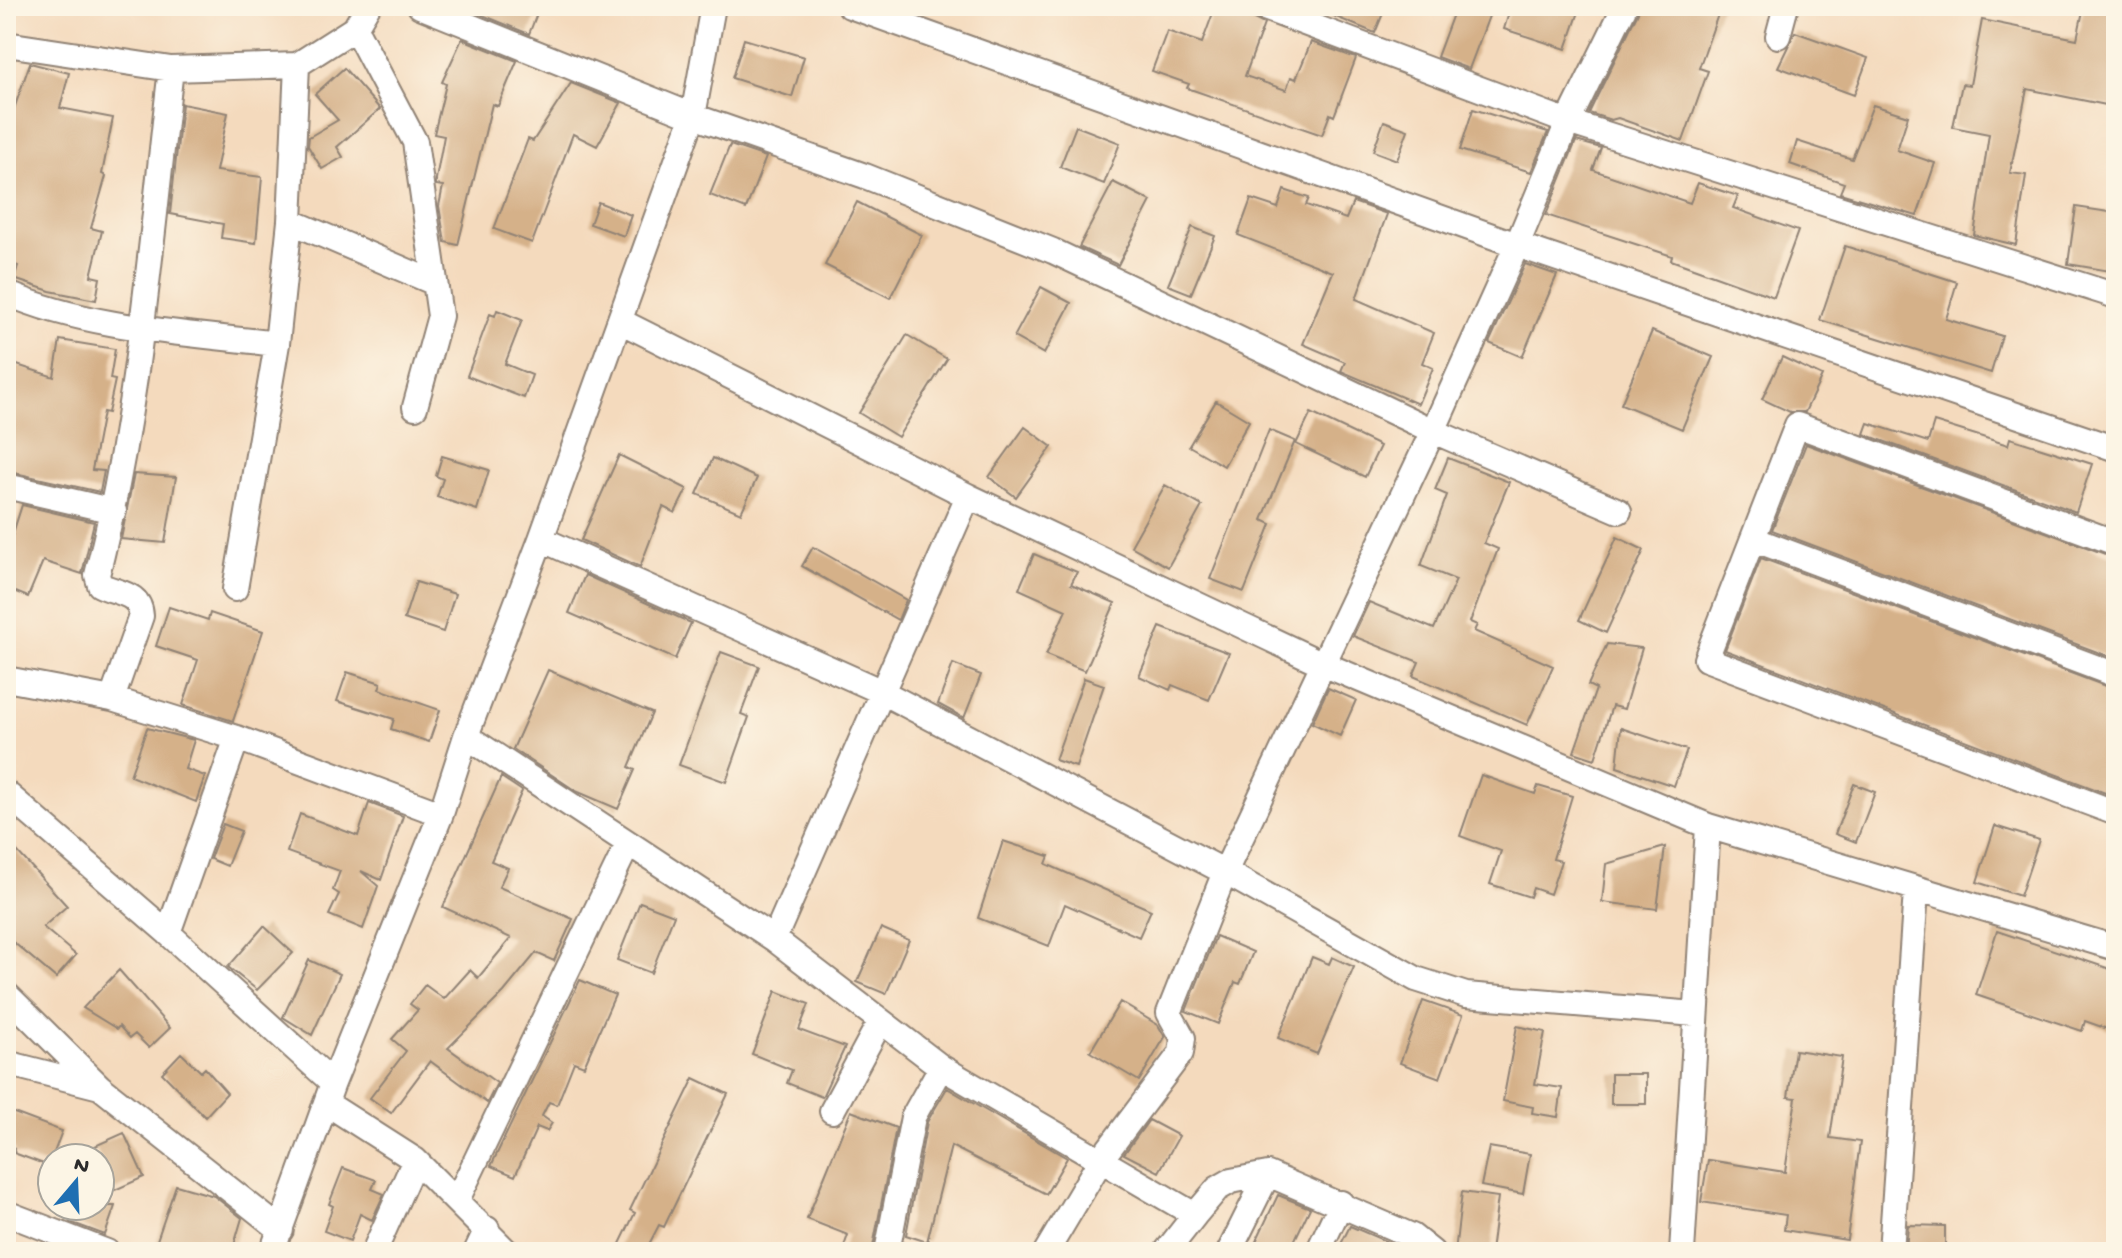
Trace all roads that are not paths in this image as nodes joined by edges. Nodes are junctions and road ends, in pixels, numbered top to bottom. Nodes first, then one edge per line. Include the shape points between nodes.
1 (368, 6) edge
2 (420, 6) edge
3 (713, 6) edge
4 (850, 6) edge
5 (1625, 6) edge
6 (1786, 6) edge
7 (1275, 9) edge
8 (355, 28) junction
9 (1778, 36) dead end
10 (6, 44) edge
11 (297, 65) junction
12 (171, 69) junction
13 (693, 116) junction
14 (1568, 122) junction
15 (290, 221) junction
16 (1517, 245) junction
17 (435, 283) junction
18 (6, 293) edge
19 (2116, 296) edge
20 (620, 321) junction
21 (140, 327) junction
22 (277, 344) junction
23 (415, 407) dead end
24 (1433, 431) junction
25 (2116, 449) edge
26 (6, 486) edge
27 (968, 496) junction
28 (114, 511) junction
29 (1619, 511) dead end
30 (541, 539) junction
31 (1753, 539) junction
32 (2116, 543) edge
33 (235, 589) dead end
34 (1323, 664) junction
35 (2116, 675) edge
36 (6, 679) edge
37 (880, 691) junction
38 (112, 699) junction
39 (466, 736) junction
40 (237, 738) junction
41 (6, 793) edge
42 (2116, 813) edge
43 (441, 814) junction
44 (1708, 826) junction
45 (628, 844) junction
46 (1225, 872) junction
47 (1916, 891) junction
48 (168, 933) junction
49 (774, 939) junction
50 (2116, 948) edge
51 (6, 994) edge
52 (1695, 1014) junction
53 (880, 1022) junction
54 (6, 1063) edge
55 (941, 1067) junction
56 (100, 1087) junction
57 (329, 1093) junction
58 (832, 1111) dead end
59 (1102, 1158) junction
60 (415, 1160) junction
61 (1268, 1174) junction
62 (457, 1200) junction
63 (1341, 1203) junction
64 (6, 1213) edge
65 (1195, 1215) junction
66 (487, 1229) junction
67 (277, 1241) edge
68 (1409, 1244) edge
69 (107, 1252) edge
70 (374, 1252) edge
71 (476, 1252) edge
72 (507, 1252) edge
73 (887, 1252) edge
74 (1046, 1252) edge
75 (1166, 1252) edge
76 (1229, 1252) edge
77 (1318, 1252) edge
78 (1432, 1252) edge
79 (1682, 1252) edge
80 (1891, 1252) edge

1 - 8 street
2 - 13 street
3 - 13 street
4 - 16 street
5 - 14 street
6 - 9 street
7 - 14 street
8 - 11 street
8 - 17 street via 415,142
10 - 12 street
11 - 12 street
11 - 15 street
12 - 21 street
13 - 20 street
13 - 24 street via 865,176 1053,251
14 - 16 street
14 - 19 street
15 - 17 street
15 - 22 street
16 - 24 street
16 - 25 street
17 - 23 street via 440,316
18 - 21 street via 32,304
20 - 27 street
20 - 30 street
21 - 22 street
21 - 28 street
22 - 33 street
24 - 29 street
24 - 34 street
26 - 28 street
27 - 34 street
27 - 37 street
28 - 38 street via 97,575 100,585 135,598 141,616
30 - 37 street
30 - 39 street
31 - 32 street via 1797,425
31 - 35 street
31 - 42 street via 1706,659
34 - 44 street
34 - 46 street
36 - 38 street
37 - 46 street
37 - 49 street
38 - 40 street
39 - 43 street
39 - 45 street
40 - 43 street
40 - 48 street
41 - 48 street
43 - 57 street
44 - 47 street
44 - 52 street
45 - 49 street
45 - 62 street
46 - 52 street via 1416,979 1466,995
46 - 59 street via 1169,1013 1183,1038 1181,1053
47 - 50 street
47 - 80 street
48 - 57 street
49 - 53 street
51 - 56 street
52 - 79 street
53 - 55 street
53 - 58 street
54 - 56 street
55 - 59 street
55 - 73 street via 913,1117
56 - 67 street
57 - 60 street
57 - 67 street
59 - 65 street
59 - 74 street
60 - 62 street
60 - 70 street
61 - 63 street
61 - 65 street via 1231,1181
61 - 76 street
62 - 66 street
63 - 68 street
63 - 77 street
64 - 69 street
65 - 75 street
66 - 71 street
66 - 72 street
68 - 78 street

